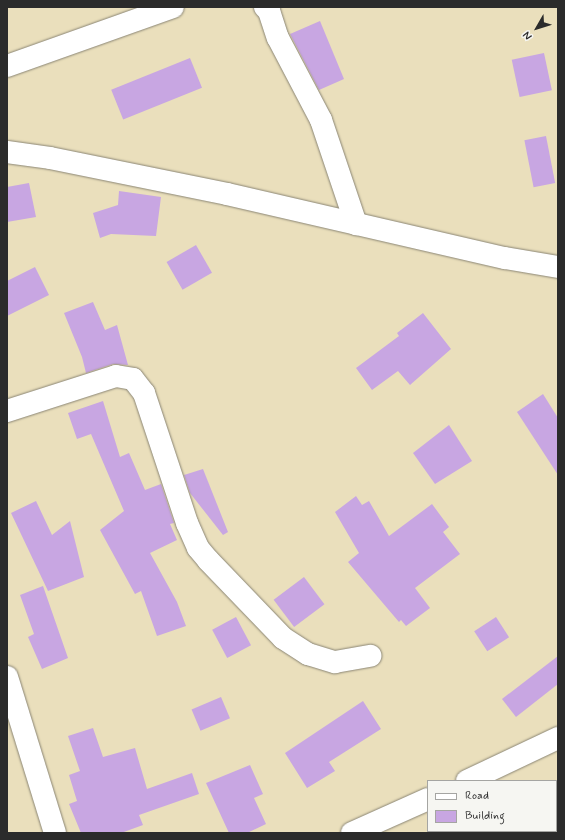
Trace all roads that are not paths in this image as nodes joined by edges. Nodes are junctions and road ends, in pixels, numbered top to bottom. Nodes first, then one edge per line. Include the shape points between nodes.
1 (173, 7) edge
2 (264, 7) edge
3 (7, 66) edge
4 (7, 152) edge
5 (356, 224) junction
6 (558, 267) edge
7 (7, 411) edge
8 (370, 656) dead end
9 (7, 677) edge
10 (558, 738) edge
11 (469, 780) edge
12 (427, 799) edge
13 (55, 833) edge
14 (352, 833) edge

1 - 3 street
2 - 5 street via 269,11 278,38 321,120
4 - 5 street via 50,158 219,192
5 - 6 street via 504,258
7 - 8 street via 116,376 133,380 144,393 187,523 198,548 208,560 283,638 308,654 335,662
9 - 13 street
10 - 11 street
12 - 14 street

